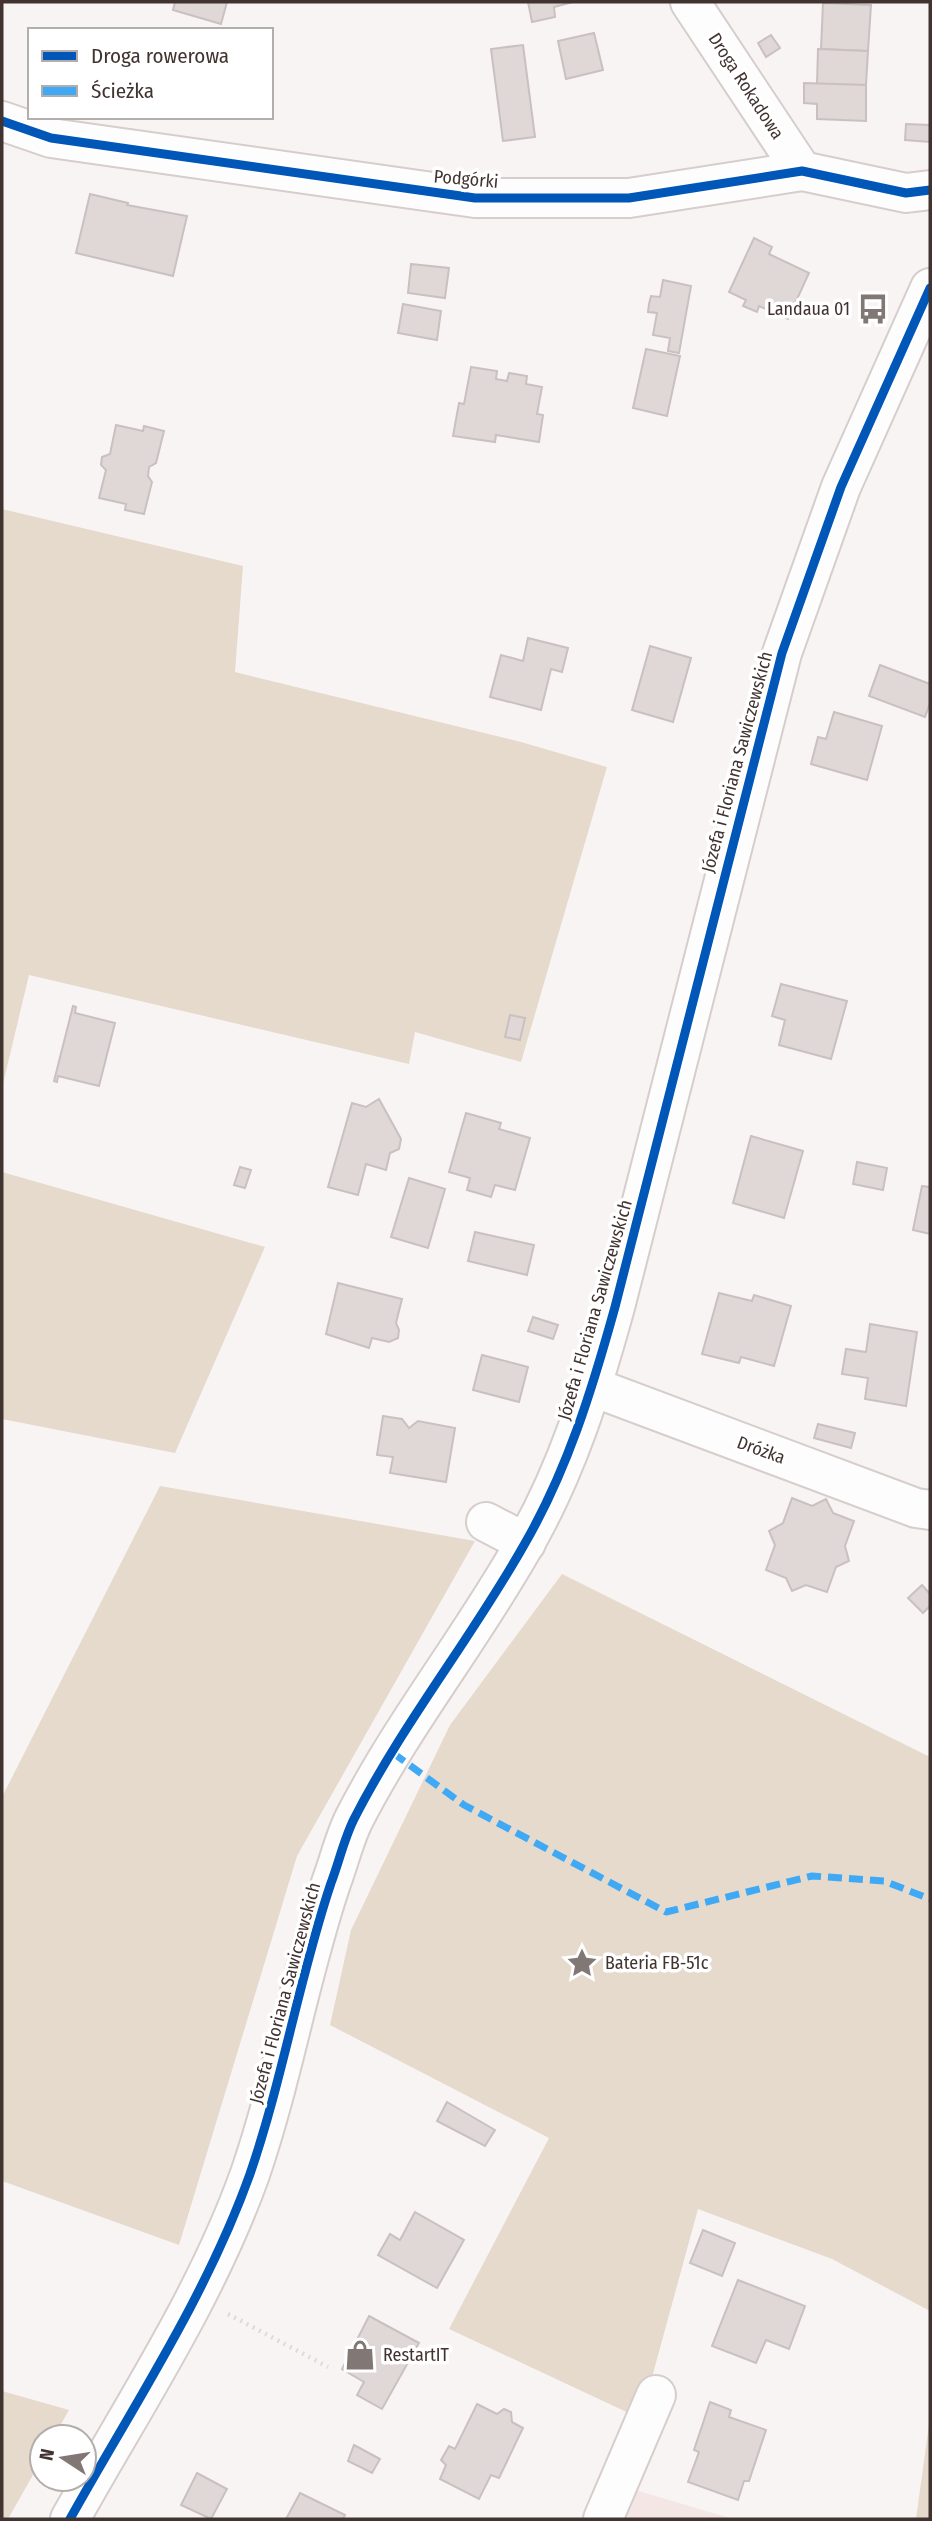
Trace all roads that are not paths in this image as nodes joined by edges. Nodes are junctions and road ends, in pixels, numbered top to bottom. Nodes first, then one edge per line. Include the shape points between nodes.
1 (690, 2) edge
2 (2, 121) edge
3 (802, 171) junction
4 (930, 190) edge
5 (930, 288) edge
6 (593, 1387) junction
7 (930, 1510) edge
8 (486, 1522) dead end
9 (526, 1543) junction
10 (656, 2395) dead end
11 (70, 2519) edge
12 (603, 2519) edge

1 - 3 street, Droga Rokadowa
2 - 3 street, Podgórki via 51,138 475,198 629,198
3 - 4 street, Podgórki via 906,193
5 - 6 street, Józefa i Floriana Sawiczewskich via 841,487 782,653
6 - 7 street, Dróżka
6 - 9 street, Józefa i Floriana Sawiczewskich via 566,1462
8 - 9 street
9 - 11 street, Józefa i Floriana Sawiczewskich via 421,1704 352,1822 320,1917 271,2106 216,2257
10 - 12 street

